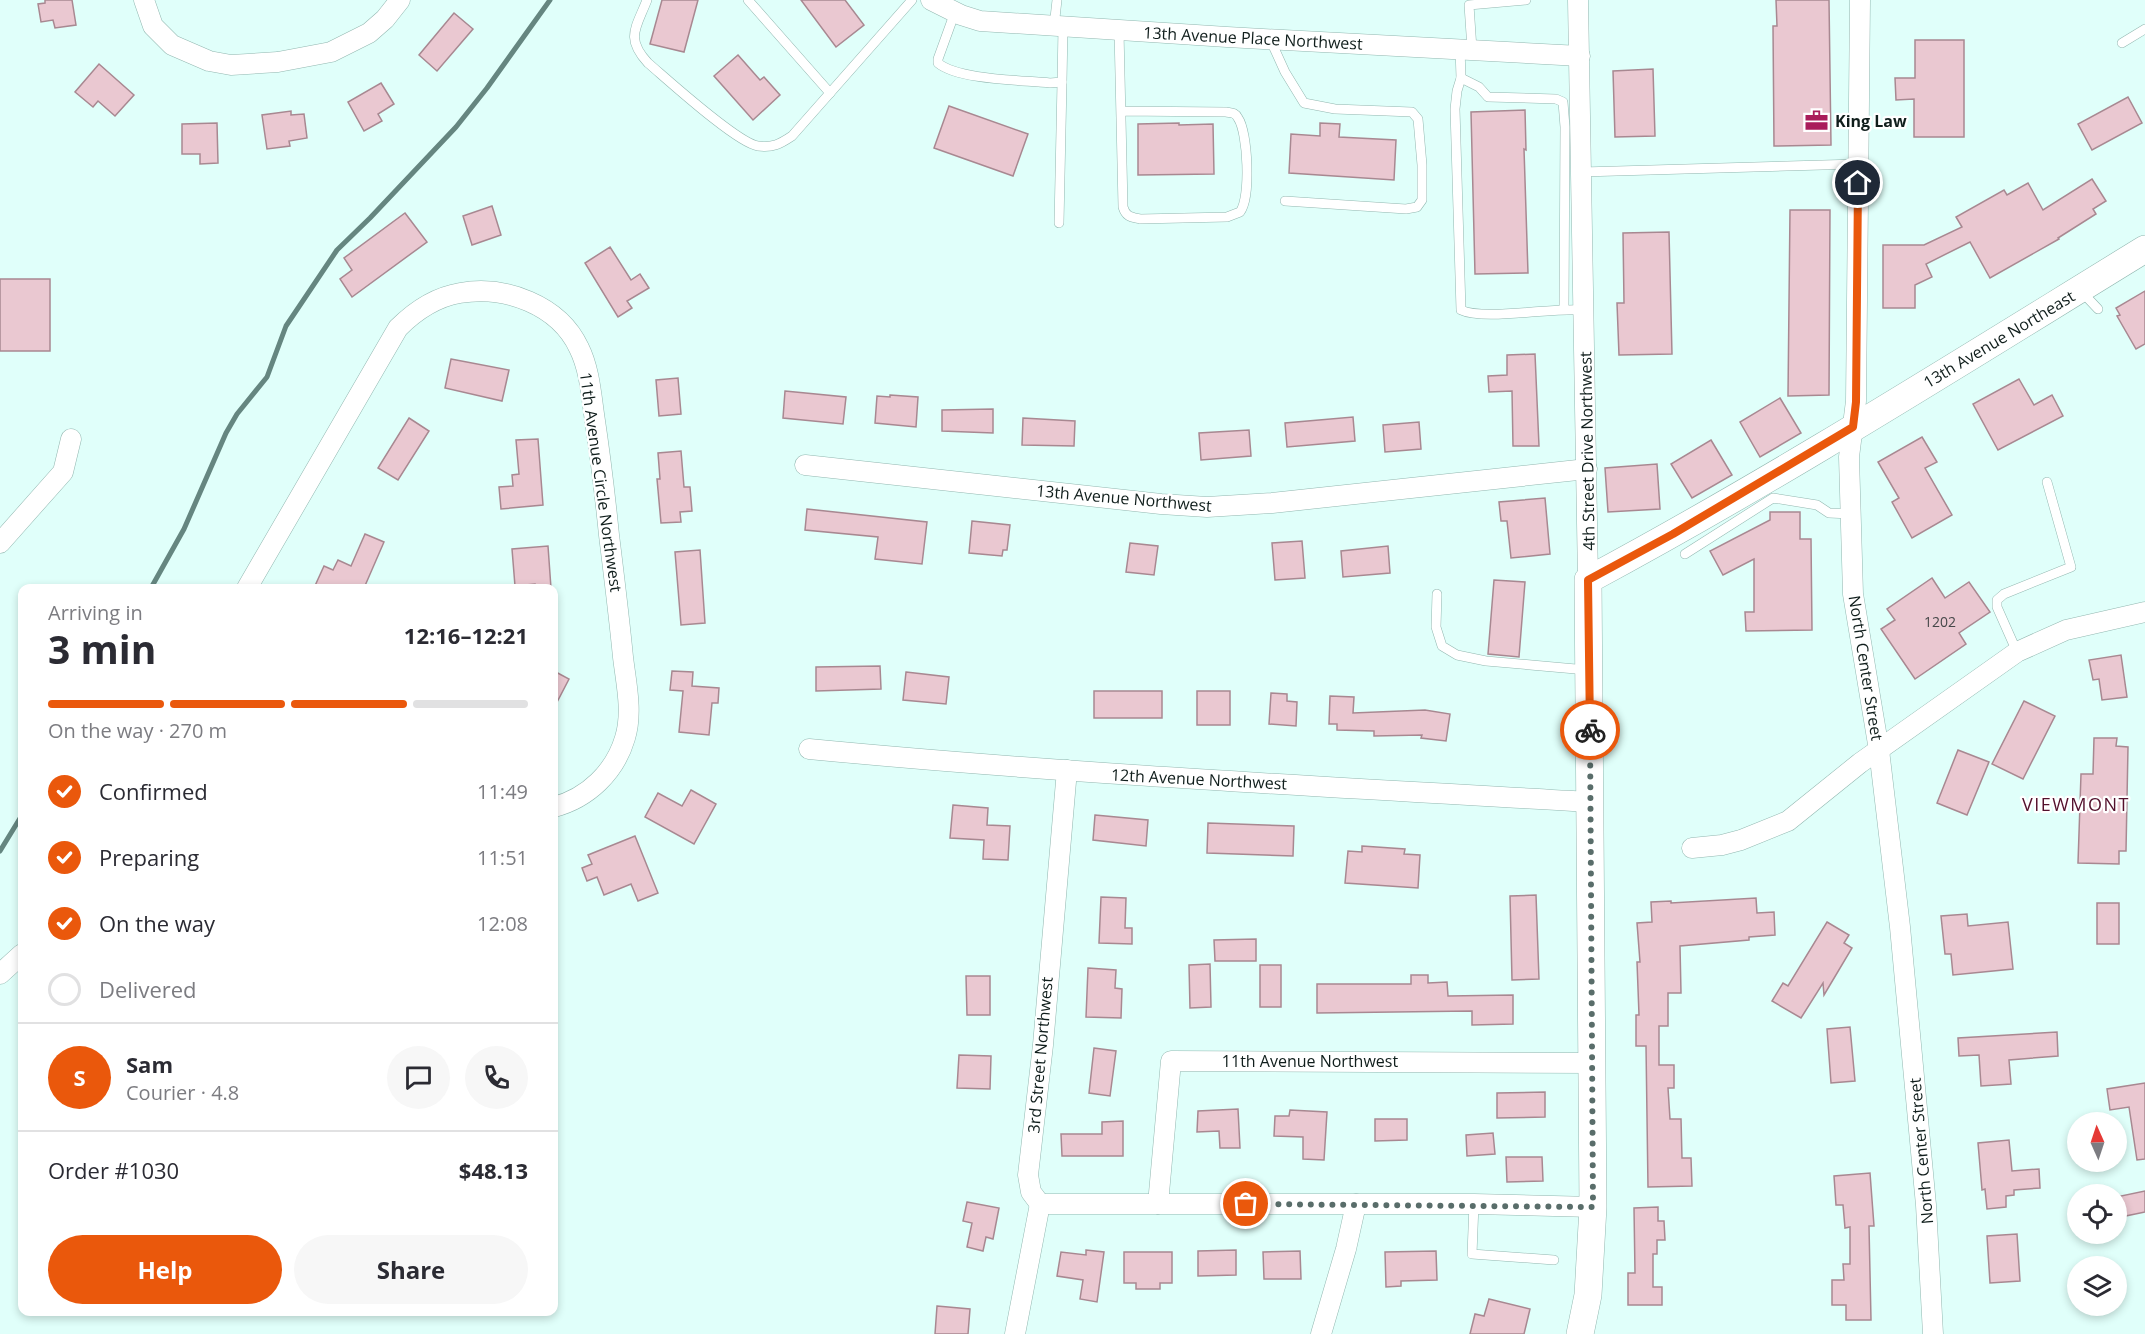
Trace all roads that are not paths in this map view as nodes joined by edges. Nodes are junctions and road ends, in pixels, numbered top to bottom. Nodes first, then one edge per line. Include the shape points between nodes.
1 (144, 0) edge
2 (400, 0) edge
3 (647, 0) edge
4 (748, 0) edge
5 (912, 0) edge
6 (931, 0) edge
7 (1057, 0) edge
8 (1526, 0) edge
9 (1578, 0) edge
10 (1860, 0) edge
11 (1469, 2) edge
12 (955, 12) junction
13 (1059, 27) junction
14 (2145, 29) edge
15 (1119, 31) junction
16 (1269, 39) junction
17 (2122, 43) dead end
18 (1466, 49) junction
19 (1580, 56) junction
20 (1461, 78) junction
21 (1062, 82) junction
22 (830, 93) junction
23 (1121, 111) junction
24 (1573, 127) junction
25 (1858, 164) junction
26 (1582, 172) junction
27 (1285, 201) dead end
28 (1059, 223) dead end
29 (2145, 249) edge
30 (2080, 290) junction
31 (1564, 308) junction
32 (2098, 309) dead end
33 (1584, 310) junction
34 (1853, 427) junction
35 (71, 439) dead end
36 (805, 465) dead end
37 (1587, 469) junction
38 (2048, 482) dead end
39 (1769, 489) junction
40 (1851, 514) junction
41 (0, 543) edge
42 (1685, 555) dead end
43 (1588, 580) junction
44 (249, 584) edge
45 (1437, 594) dead end
46 (2145, 612) edge
47 (2017, 652) junction
48 (1589, 670) junction
49 (809, 749) dead end
50 (1879, 750) junction
51 (1067, 770) junction
52 (1590, 802) junction
53 (558, 805) edge
54 (1692, 848) dead end
55 (1593, 1063) junction
56 (1040, 1204) junction
57 (1158, 1204) junction
58 (1356, 1204) junction
59 (1474, 1204) junction
60 (1593, 1207) junction
61 (1554, 1260) dead end
62 (1015, 1334) edge
63 (1321, 1334) edge
64 (1580, 1334) edge
65 (1933, 1334) edge

1 - 2 street via 153,26 172,45 209,61 231,65 278,62 331,52 369,33
3 - 22 lane via 633,37 637,52 737,136 756,146 775,147 792,136
4 - 22 lane
5 - 22 lane
6 - 12 street, 13th Avenue Place Northwest
7 - 13 lane
8 - 11 lane
9 - 19 street, 4th Street Drive Northwest
10 - 25 street, North Center Street
11 - 18 lane
12 - 13 street, 13th Avenue Place Northwest via 980,21
12 - 21 lane via 938,59 943,67 967,74
13 - 15 street, 13th Avenue Place Northwest
13 - 21 lane
14 - 17 lane
15 - 16 street, 13th Avenue Place Northwest
15 - 23 lane
16 - 18 street, 13th Avenue Place Northwest
16 - 27 lane via 1304,103 1335,109 1412,112 1418,119 1422,200 1417,207
18 - 19 street, 13th Avenue Place Northwest
18 - 20 lane
19 - 24 street, 4th Street Drive Northwest
20 - 24 lane via 1488,97 1563,102
20 - 31 lane via 1455,110 1461,310 1496,314
21 - 28 lane
23 - 23 lane via 1123,207 1129,217 1227,217 1240,212 1247,176 1244,136 1235,114
24 - 26 street, 4th Street Drive Northwest
24 - 31 lane
25 - 26 lane
25 - 34 street, North Center Street
26 - 33 street, 4th Street Drive Northwest
29 - 30 main road, 13th Avenue Northeast
30 - 32 lane
30 - 34 main road, 13th Avenue Northeast
31 - 33 lane
33 - 37 street, 4th Street Drive Northwest
34 - 39 main road
34 - 40 street, North Center Street via 1849,457
35 - 41 street via 63,472
36 - 37 street, 13th Avenue Northwest via 1207,507
37 - 43 street, 4th Street Drive Northwest
38 - 47 lane via 2071,567 1997,600
39 - 40 lane via 1829,513
39 - 42 lane
39 - 43 main road
40 - 50 street, North Center Street via 1853,594
43 - 48 main road, 4th Street Drive Northwest
44 - 53 street, 11th Avenue Circle Northwest via 398,328 407,319 427,305 461,292 498,293 546,310 562,322 579,346 590,385 628,707 626,736 605,776 583,795
45 - 48 lane via 1436,627 1442,646 1457,656
46 - 47 street via 2066,630
47 - 50 street
48 - 52 main road, 4th Street Drive Northwest
49 - 51 street, 12th Avenue Northwest
50 - 54 street via 1788,821 1742,840
50 - 65 street, North Center Street via 1925,1193
51 - 52 street, 12th Avenue Northwest
51 - 56 street, 3rd Street Northwest via 1028,1175 1031,1192
52 - 55 main road, 4th Street Drive Northwest
55 - 57 street, 11th Avenue Northwest via 1171,1061
55 - 60 main road, 4th Street Drive Northwest
56 - 57 street
56 - 62 street
57 - 58 street
58 - 59 street
58 - 63 street
59 - 60 street
59 - 61 lane via 1472,1254
60 - 64 main road, 4th Street Drive Northwest via 1588,1295

